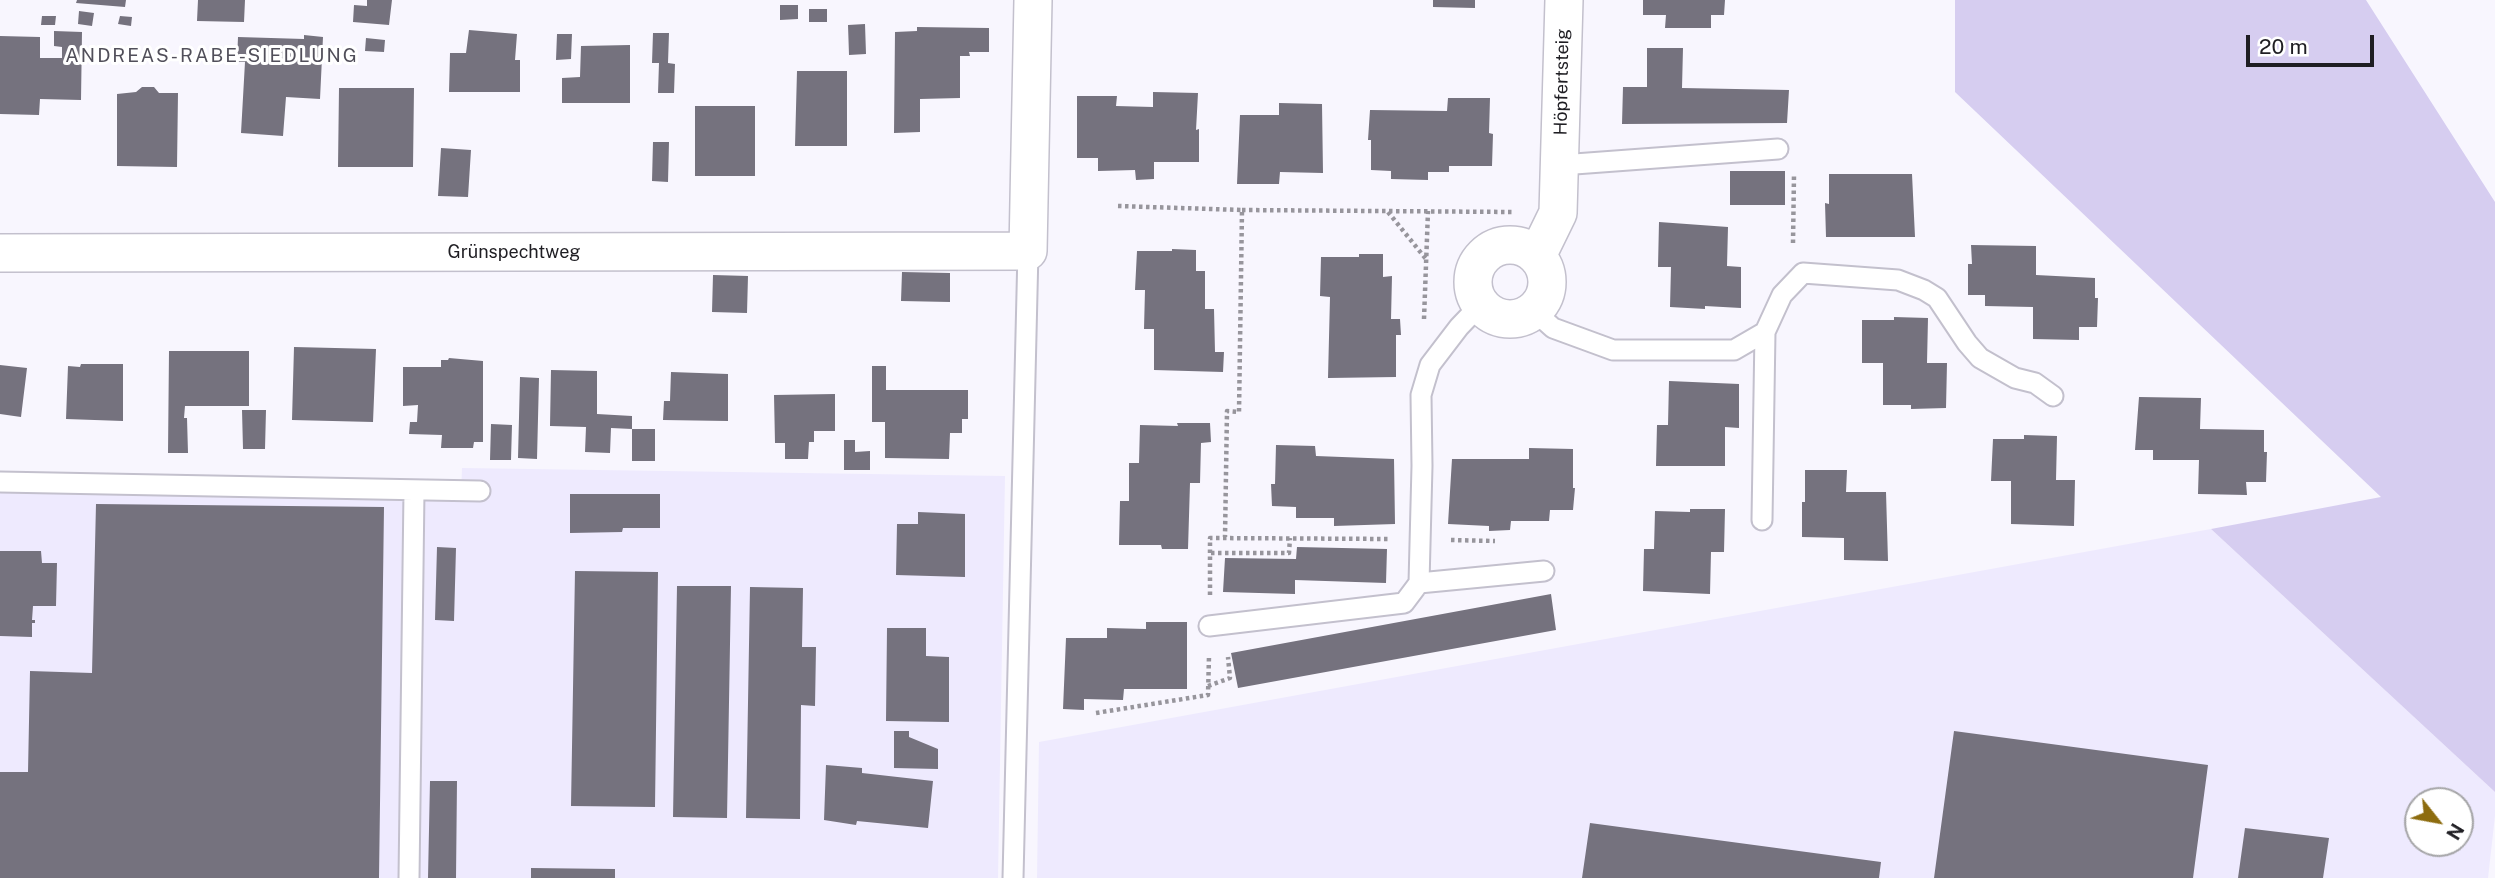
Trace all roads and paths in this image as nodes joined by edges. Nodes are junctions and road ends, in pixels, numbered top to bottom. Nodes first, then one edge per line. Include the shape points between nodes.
1 (1033, 0) edge
2 (1564, 0) edge
3 (1778, 149) dead end
4 (1561, 165) junction
5 (1794, 166) dead end
6 (1118, 206) dead end
7 (1242, 209) junction
8 (1388, 211) junction
9 (1427, 211) junction
10 (1559, 213) junction
11 (1028, 251) junction
12 (0, 253) edge
13 (1537, 256) junction
14 (1426, 259) junction
15 (1792, 284) junction
16 (1481, 304) junction
17 (1534, 310) junction
18 (1424, 327) dead end
19 (1765, 332) junction
20 (2053, 396) dead end
21 (0, 482) edge
22 (414, 491) junction
23 (480, 491) dead end
24 (1762, 520) dead end
25 (1272, 538) dead end
26 (1290, 538) dead end
27 (1211, 553) dead end
28 (1544, 571) dead end
29 (1419, 583) junction
30 (1209, 626) dead end
31 (1228, 649) dead end
32 (1208, 686) dead end
33 (409, 878) edge
34 (1013, 878) edge

1 - 11 street
2 - 4 street, Höpfertsteig
3 - 4 lane
4 - 10 street, Höpfertsteig
5 - 15 path
6 - 7 path
7 - 8 path
7 - 25 path via 1239,412 1227,411 1224,537
8 - 9 path
8 - 14 path
9 - 10 path
9 - 14 path
10 - 13 street
11 - 12 street, Grünspechtweg
11 - 34 lane
13 - 16 street via 1515,245 1491,250 1481,258 1473,281
13 - 17 street via 1547,278 1542,301
14 - 18 path
15 - 19 lane
15 - 20 lane via 1803,273 1898,280 1924,290 1937,299 1980,358
16 - 17 street via 1500,317 1523,316
16 - 29 lane via 1430,365 1421,395
17 - 19 lane via 1553,328 1613,350 1734,350
19 - 24 lane
21 - 22 lane
22 - 23 lane
22 - 33 lane
26 - 27 path via 1289,553
28 - 29 lane
29 - 30 lane via 1404,603
31 - 32 path via 1230,678

